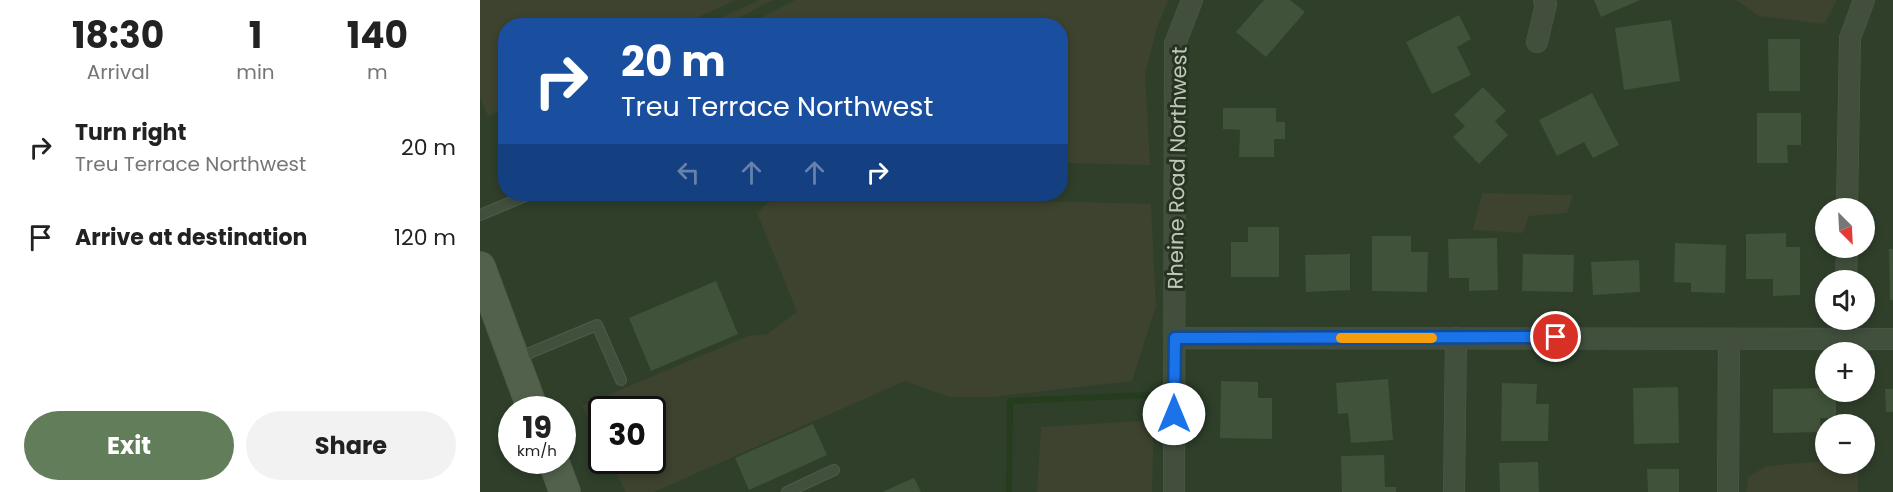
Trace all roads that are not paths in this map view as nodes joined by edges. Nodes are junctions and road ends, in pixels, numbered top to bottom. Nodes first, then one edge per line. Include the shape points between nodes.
1 (1192, 0) edge
2 (1544, 0) edge
3 (1864, 0) edge
4 (1537, 42) dead end
5 (1847, 198) edge
6 (513, 201) edge
7 (480, 215) edge
8 (480, 267) edge
9 (1835, 330) edge
10 (1850, 330) edge
11 (1175, 338) junction
12 (1456, 338) junction
13 (1893, 339) edge
14 (1730, 340) junction
15 (514, 360) junction
16 (621, 380) dead end
17 (528, 396) edge
18 (834, 470) dead end
19 (558, 474) edge
20 (565, 492) edge
21 (787, 492) edge
22 (1174, 492) edge
23 (1454, 492) edge
24 (1728, 492) edge

1 - 11 street, Rheine Road Northwest via 1175,44
2 - 4 street
3 - 5 street via 1850,38
6 - 7 lane
8 - 15 main road
9 - 14 street
10 - 13 street
11 - 12 street
11 - 22 street, Rheine Road Northwest
12 - 14 street
12 - 23 street
14 - 24 street
15 - 16 lane via 597,325
15 - 17 main road
18 - 21 lane
19 - 20 main road

